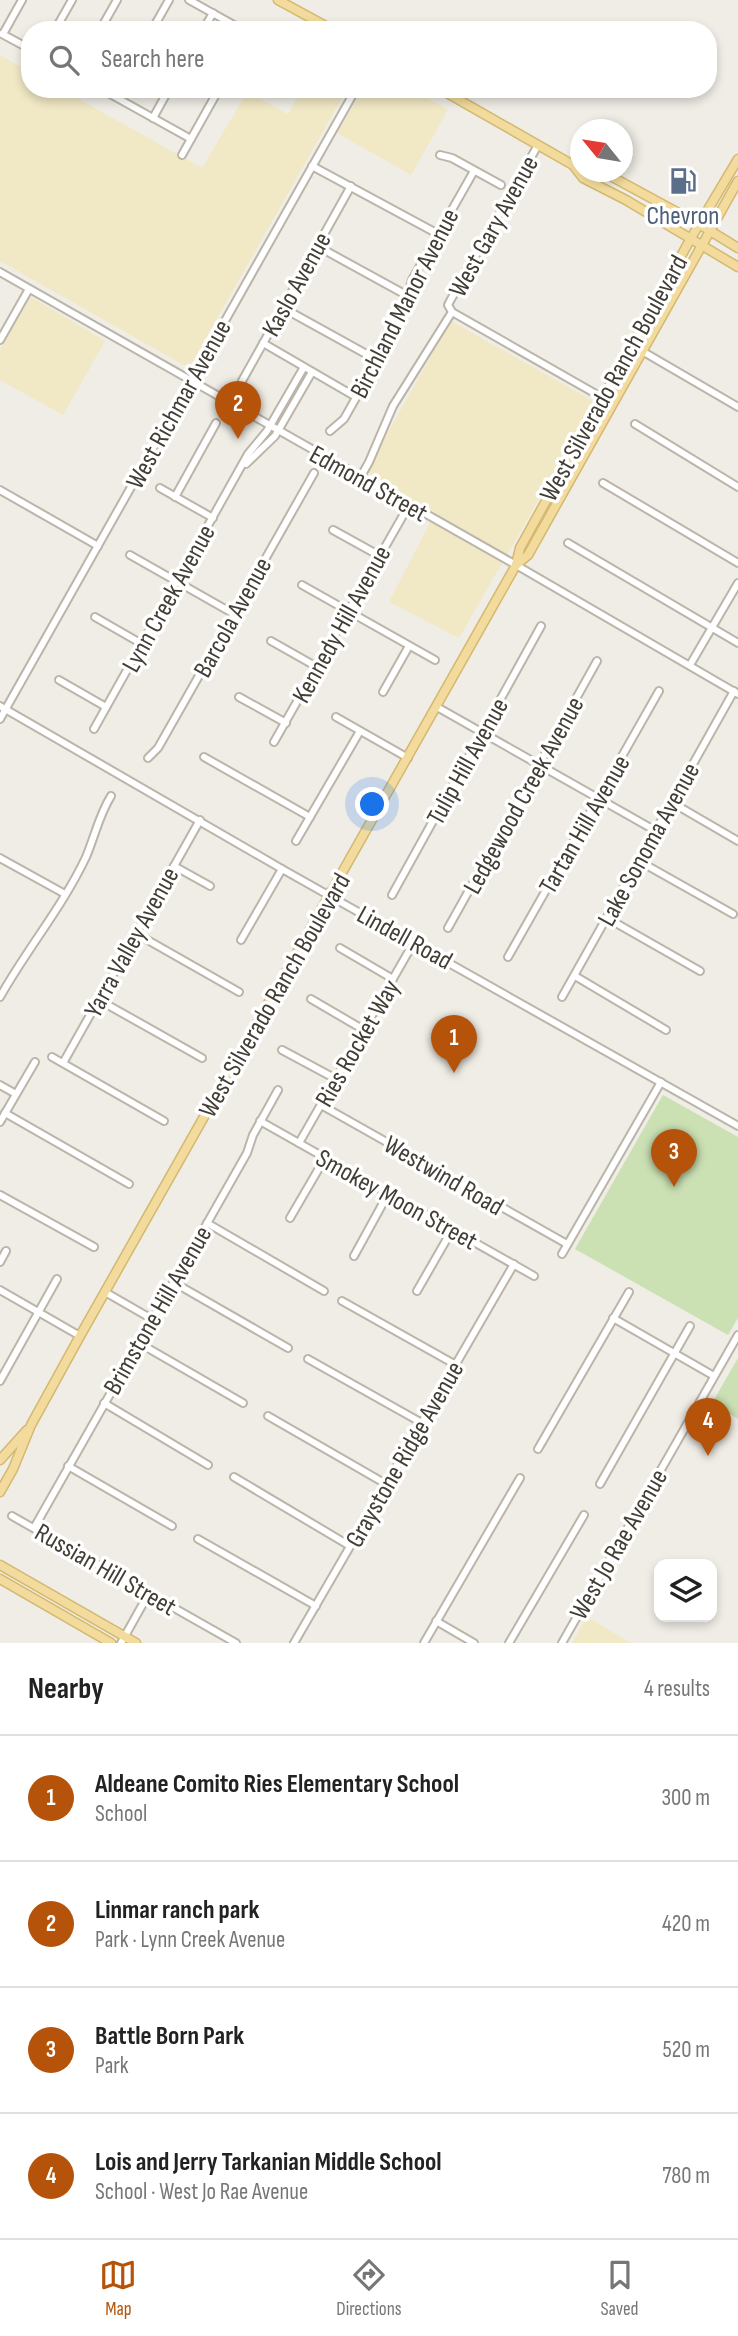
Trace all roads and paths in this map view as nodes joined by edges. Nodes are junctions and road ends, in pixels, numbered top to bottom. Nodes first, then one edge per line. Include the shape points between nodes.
1 (22, 0) edge
2 (72, 0) edge
3 (117, 0) edge
4 (169, 0) edge
5 (190, 0) edge
6 (278, 0) edge
7 (213, 13) junction
8 (60, 21) edge
9 (105, 21) edge
10 (157, 21) edge
11 (208, 21) edge
12 (227, 21) edge
13 (316, 21) edge
14 (1, 34) edge
15 (21, 44) edge
16 (116, 98) edge
17 (164, 98) edge
18 (214, 98) edge
19 (351, 98) edge
20 (456, 98) edge
21 (153, 118) junction
22 (191, 139) junction
23 (538, 145) junction
24 (182, 155) dead end
25 (440, 155) dead end
26 (738, 159) edge
27 (570, 161) edge
28 (312, 166) junction
29 (474, 171) junction
30 (738, 181) edge
31 (592, 182) edge
32 (621, 182) edge
33 (501, 185) dead end
34 (351, 186) junction
35 (699, 224) junction
36 (710, 231) junction
37 (438, 234) junction
38 (691, 238) junction
39 (702, 245) junction
40 (317, 246) junction
41 (738, 248) edge
42 (738, 267) edge
43 (0, 272) edge
44 (29, 289) junction
45 (408, 296) junction
46 (283, 308) junction
47 (450, 310) junction
48 (0, 340) edge
49 (263, 343) junction
50 (642, 351) junction
51 (377, 360) junction
52 (304, 367) junction
53 (312, 372) junction
54 (190, 381) junction
55 (242, 381) dead end
56 (356, 397) junction
57 (603, 398) junction
58 (738, 407) edge
59 (216, 423) dead end
60 (635, 424) dead end
61 (270, 427) junction
62 (278, 431) junction
63 (330, 431) dead end
64 (241, 467) junction
65 (314, 473) dead end
66 (360, 478) junction
67 (603, 484) dead end
68 (738, 486) edge
69 (160, 488) dead end
70 (0, 490) edge
71 (175, 497) junction
72 (408, 505) junction
73 (213, 518) junction
74 (333, 530) dead end
75 (568, 543) dead end
76 (98, 545) junction
77 (130, 555) dead end
78 (380, 556) junction
79 (738, 564) edge
80 (516, 565) junction
81 (177, 582) junction
82 (738, 583) edge
83 (302, 586) dead end
84 (348, 612) junction
85 (234, 614) junction
86 (95, 617) dead end
87 (541, 626) dead end
88 (711, 628) junction
89 (271, 641) dead end
90 (738, 643) edge
91 (142, 644) junction
92 (409, 646) junction
93 (435, 660) dead end
94 (597, 661) dead end
95 (690, 665) junction
96 (317, 667) junction
97 (59, 680) dead end
98 (659, 691) dead end
99 (383, 692) dead end
100 (736, 693) edge
101 (239, 697) dead end
102 (106, 707) junction
103 (437, 707) junction
104 (3, 708) edge
105 (336, 717) dead end
106 (0, 719) edge
107 (286, 723) junction
108 (94, 729) dead end
109 (360, 731) junction
110 (484, 733) junction
111 (274, 742) dead end
112 (204, 757) dead end
113 (148, 758) dead end
114 (408, 758) junction
115 (540, 765) junction
116 (111, 796) dead end
117 (599, 799) junction
118 (671, 802) junction
119 (310, 817) junction
120 (200, 820) junction
121 (656, 831) junction
122 (296, 841) dead end
123 (738, 841) edge
124 (0, 858) edge
125 (639, 860) junction
126 (174, 866) junction
127 (282, 869) junction
128 (210, 886) dead end
129 (65, 894) junction
130 (330, 895) junction
131 (392, 895) dead end
132 (733, 914) dead end
133 (607, 918) junction
134 (448, 928) dead end
135 (137, 934) junction
136 (241, 940) dead end
137 (414, 942) junction
138 (340, 948) dead end
139 (508, 957) dead end
140 (700, 971) dead end
141 (575, 976) junction
142 (393, 979) junction
143 (239, 992) dead end
144 (0, 997) edge
145 (562, 997) dead end
146 (311, 999) dead end
147 (99, 1000) junction
148 (364, 1030) junction
149 (666, 1030) dead end
150 (282, 1050) dead end
151 (52, 1057) dead end
152 (202, 1058) dead end
153 (35, 1062) dead end
154 (63, 1063) junction
155 (336, 1079) junction
156 (661, 1082) junction
157 (0, 1085) edge
158 (278, 1090) dead end
159 (16, 1094) junction
160 (321, 1105) junction
161 (5, 1114) junction
162 (164, 1121) dead end
163 (260, 1121) junction
164 (0, 1122) edge
165 (738, 1126) edge
166 (299, 1143) junction
167 (325, 1158) junction
168 (129, 1184) dead end
169 (388, 1194) junction
170 (0, 1195) edge
171 (290, 1218) dead end
172 (207, 1223) junction
173 (452, 1230) junction
174 (567, 1244) junction
175 (94, 1247) dead end
176 (6, 1251) dead end
177 (562, 1254) dead end
178 (354, 1256) dead end
179 (0, 1262) edge
180 (514, 1264) junction
181 (534, 1276) dead end
182 (57, 1279) dead end
183 (173, 1282) junction
184 (0, 1290) edge
185 (324, 1291) dead end
186 (417, 1291) dead end
187 (105, 1292) junction
188 (629, 1292) dead end
189 (342, 1301) dead end
190 (39, 1313) junction
191 (614, 1318) junction
192 (152, 1319) junction
193 (690, 1326) dead end
194 (738, 1335) edge
195 (80, 1336) junction
196 (139, 1343) junction
197 (288, 1348) dead end
198 (675, 1353) junction
199 (308, 1359) dead end
200 (456, 1365) junction
201 (715, 1376) junction
202 (0, 1381) edge
203 (104, 1403) junction
204 (243, 1403) dead end
205 (268, 1416) dead end
206 (422, 1423) junction
207 (31, 1425) junction
208 (538, 1449) dead end
209 (0, 1461) edge
210 (208, 1465) dead end
211 (68, 1466) junction
212 (234, 1478) dead end
213 (520, 1478) dead end
214 (386, 1484) junction
215 (600, 1484) dead end
216 (0, 1492) edge
217 (584, 1515) dead end
218 (12, 1516) dead end
219 (172, 1525) dead end
220 (34, 1528) junction
221 (198, 1539) dead end
222 (350, 1545) junction
223 (0, 1566) edge
224 (0, 1579) edge
225 (149, 1593) junction
226 (316, 1606) junction
227 (436, 1621) junction
228 (123, 1640) edge
229 (111, 1643) edge
230 (136, 1643) edge
231 (236, 1643) edge
232 (294, 1643) edge
233 (424, 1643) edge
234 (474, 1643) edge
235 (509, 1643) edge
236 (562, 1643) edge

1 - 14 street
2 - 8 street
3 - 9 street
4 - 10 street
5 - 7 street
6 - 13 main road
7 - 11 street
7 - 12 street
14 - 15 street
16 - 21 street
17 - 21 street
18 - 22 street
19 - 28 street, West Richmar Avenue
20 - 23 main road
21 - 22 street
22 - 24 street
23 - 27 main road
23 - 47 street, West Gary Avenue via 450,301
25 - 29 street
26 - 35 main road, West Silverado Ranch Boulevard
28 - 34 street
28 - 54 street, West Richmar Avenue
29 - 33 street
29 - 37 street, Birchland Manor Avenue
30 - 36 main road, West Silverado Ranch Boulevard
31 - 38 main road
32 - 35 main road
34 - 37 street
34 - 40 street, Kaslo Avenue
35 - 36 main road
35 - 38 main road, West Silverado Ranch Boulevard
36 - 39 main road, West Silverado Ranch Boulevard
36 - 41 main road
37 - 45 street, Birchland Manor Avenue
38 - 39 main road
38 - 57 main road, West Silverado Ranch Boulevard
39 - 42 main road
39 - 50 main road, West Silverado Ranch Boulevard
40 - 45 street
40 - 46 street, Kaslo Avenue
43 - 44 street, Edmond Street
44 - 48 street
44 - 54 street, Edmond Street
45 - 51 street, Birchland Manor Avenue
46 - 49 street, Kaslo Avenue
46 - 51 street
47 - 57 street
47 - 66 street, West Gary Avenue via 393,406
49 - 52 street
49 - 55 street, Kaslo Avenue
50 - 58 street
50 - 80 main road, West Silverado Ranch Boulevard via 528,555
51 - 56 street, Birchland Manor Avenue
52 - 53 street
52 - 61 street, Lynn Creek Avenue
53 - 56 street
53 - 62 street, Lynn Creek Avenue
54 - 61 street, Edmond Street
54 - 76 street, West Richmar Avenue
56 - 63 street, Birchland Manor Avenue via 344,419
57 - 80 main road, West Silverado Ranch Boulevard via 520,548
59 - 71 street
60 - 68 street
61 - 62 street, Edmond Street
61 - 64 street, Lynn Creek Avenue
62 - 64 street, Lynn Creek Avenue
62 - 66 street, Edmond Street
64 - 73 street, Lynn Creek Avenue
65 - 85 street, Barcola Avenue
66 - 72 street, Edmond Street
67 - 79 street
69 - 71 street
70 - 76 street
71 - 73 street
72 - 78 street, Kennedy Hill Avenue
72 - 80 street, Edmond Street
73 - 81 street, Lynn Creek Avenue
74 - 78 street
75 - 88 street
76 - 104 street, West Richmar Avenue
77 - 81 street
78 - 84 street, Kennedy Hill Avenue
80 - 95 street, Edmond Street
80 - 103 main road, West Silverado Ranch Boulevard
81 - 85 street
81 - 91 street, Lynn Creek Avenue
82 - 88 street
83 - 84 street
84 - 92 street
84 - 96 street, Kennedy Hill Avenue
85 - 113 street, Barcola Avenue
86 - 91 street
87 - 110 street, Tulip Hill Avenue
88 - 90 street
88 - 95 street
89 - 96 street
91 - 102 street, Lynn Creek Avenue
92 - 93 street
92 - 99 street
94 - 115 street, Ledgewood Creek Avenue
95 - 100 street, Edmond Street
96 - 107 street, Kennedy Hill Avenue
97 - 102 street
98 - 117 street, Tartan Hill Avenue
100 - 118 street, Lake Sonoma Avenue
101 - 107 street
102 - 108 street, Lynn Creek Avenue
103 - 110 street
103 - 114 main road, West Silverado Ranch Boulevard
104 - 106 street, West Richmar Avenue
104 - 120 street, Lindell Road
105 - 109 street
107 - 111 street, Kennedy Hill Avenue
109 - 114 street
109 - 119 street
110 - 115 street
110 - 131 street, Tulip Hill Avenue
112 - 119 street
114 - 130 main road, West Silverado Ranch Boulevard
115 - 117 street
115 - 134 street, Ledgewood Creek Avenue
116 - 129 street
117 - 121 street
117 - 139 street, Tartan Hill Avenue
118 - 121 street, Lake Sonoma Avenue
118 - 123 street
119 - 122 street
120 - 126 street, Yarra Valley Avenue
120 - 127 street, Lindell Road
121 - 125 street, Lake Sonoma Avenue
124 - 129 street
125 - 132 street
125 - 133 street, Lake Sonoma Avenue
126 - 128 street
126 - 135 street, Yarra Valley Avenue
127 - 130 street, Lindell Road
127 - 136 street
129 - 144 street
130 - 137 street, Lindell Road
130 - 187 main road, West Silverado Ranch Boulevard
133 - 140 street
133 - 141 street, Lake Sonoma Avenue
135 - 143 street
135 - 147 street, Yarra Valley Avenue
137 - 142 street, Ries Rocket Way
137 - 156 street, Lindell Road
138 - 142 street
141 - 145 street, Lake Sonoma Avenue
141 - 149 street
142 - 148 street, Ries Rocket Way
146 - 148 street
147 - 152 street
147 - 154 street, Yarra Valley Avenue
148 - 155 street, Ries Rocket Way
150 - 155 street
151 - 154 street
153 - 159 street
154 - 162 street
155 - 160 street, Ries Rocket Way
156 - 165 street, Lindell Road
156 - 174 street
157 - 159 street
158 - 163 street, Brimstone Hill Avenue
159 - 161 street
160 - 166 street, Ries Rocket Way
160 - 174 street, Westwind Road
161 - 164 street
161 - 168 street
163 - 166 street, Smokey Moon Street
163 - 172 street, Brimstone Hill Avenue
166 - 167 street, Smokey Moon Street
167 - 169 street, Smokey Moon Street
167 - 171 street
169 - 173 street, Smokey Moon Street
169 - 178 street
170 - 175 street
172 - 183 street, Brimstone Hill Avenue
172 - 185 street
173 - 180 street, Smokey Moon Street
173 - 186 street
174 - 177 street
176 - 179 street
180 - 181 street, Smokey Moon Street
180 - 200 street, Graystone Ridge Avenue
182 - 190 street
183 - 192 street, Brimstone Hill Avenue
183 - 197 street
184 - 190 street
187 - 192 street
187 - 195 main road, West Silverado Ranch Boulevard
188 - 191 street
189 - 200 street
190 - 195 street
190 - 202 street
191 - 198 street
191 - 208 street
192 - 196 street, Brimstone Hill Avenue
193 - 198 street
194 - 201 street, West Jo Rae Avenue
195 - 207 main road, West Silverado Ranch Boulevard
196 - 203 street, Brimstone Hill Avenue
196 - 204 street
198 - 201 street
198 - 215 street
199 - 206 street
200 - 206 street, Graystone Ridge Avenue
201 - 236 street, West Jo Rae Avenue
203 - 210 street
203 - 211 street, Brimstone Hill Avenue
205 - 214 street
206 - 214 street, Graystone Ridge Avenue
207 - 209 main road, West Silverado Ranch Boulevard
207 - 216 main road, West Silverado Ranch Boulevard
211 - 219 street
211 - 220 street, Brimstone Hill Avenue
212 - 222 street
213 - 227 street
214 - 222 street, Graystone Ridge Avenue
217 - 235 street
218 - 220 street, Russian Hill Street
220 - 225 street, Russian Hill Street
221 - 226 street
222 - 226 street, Graystone Ridge Avenue
223 - 228 main road
224 - 229 main road
225 - 228 street
225 - 231 street, Russian Hill Street
226 - 232 street, Graystone Ridge Avenue
227 - 233 street
227 - 234 street
228 - 230 main road

